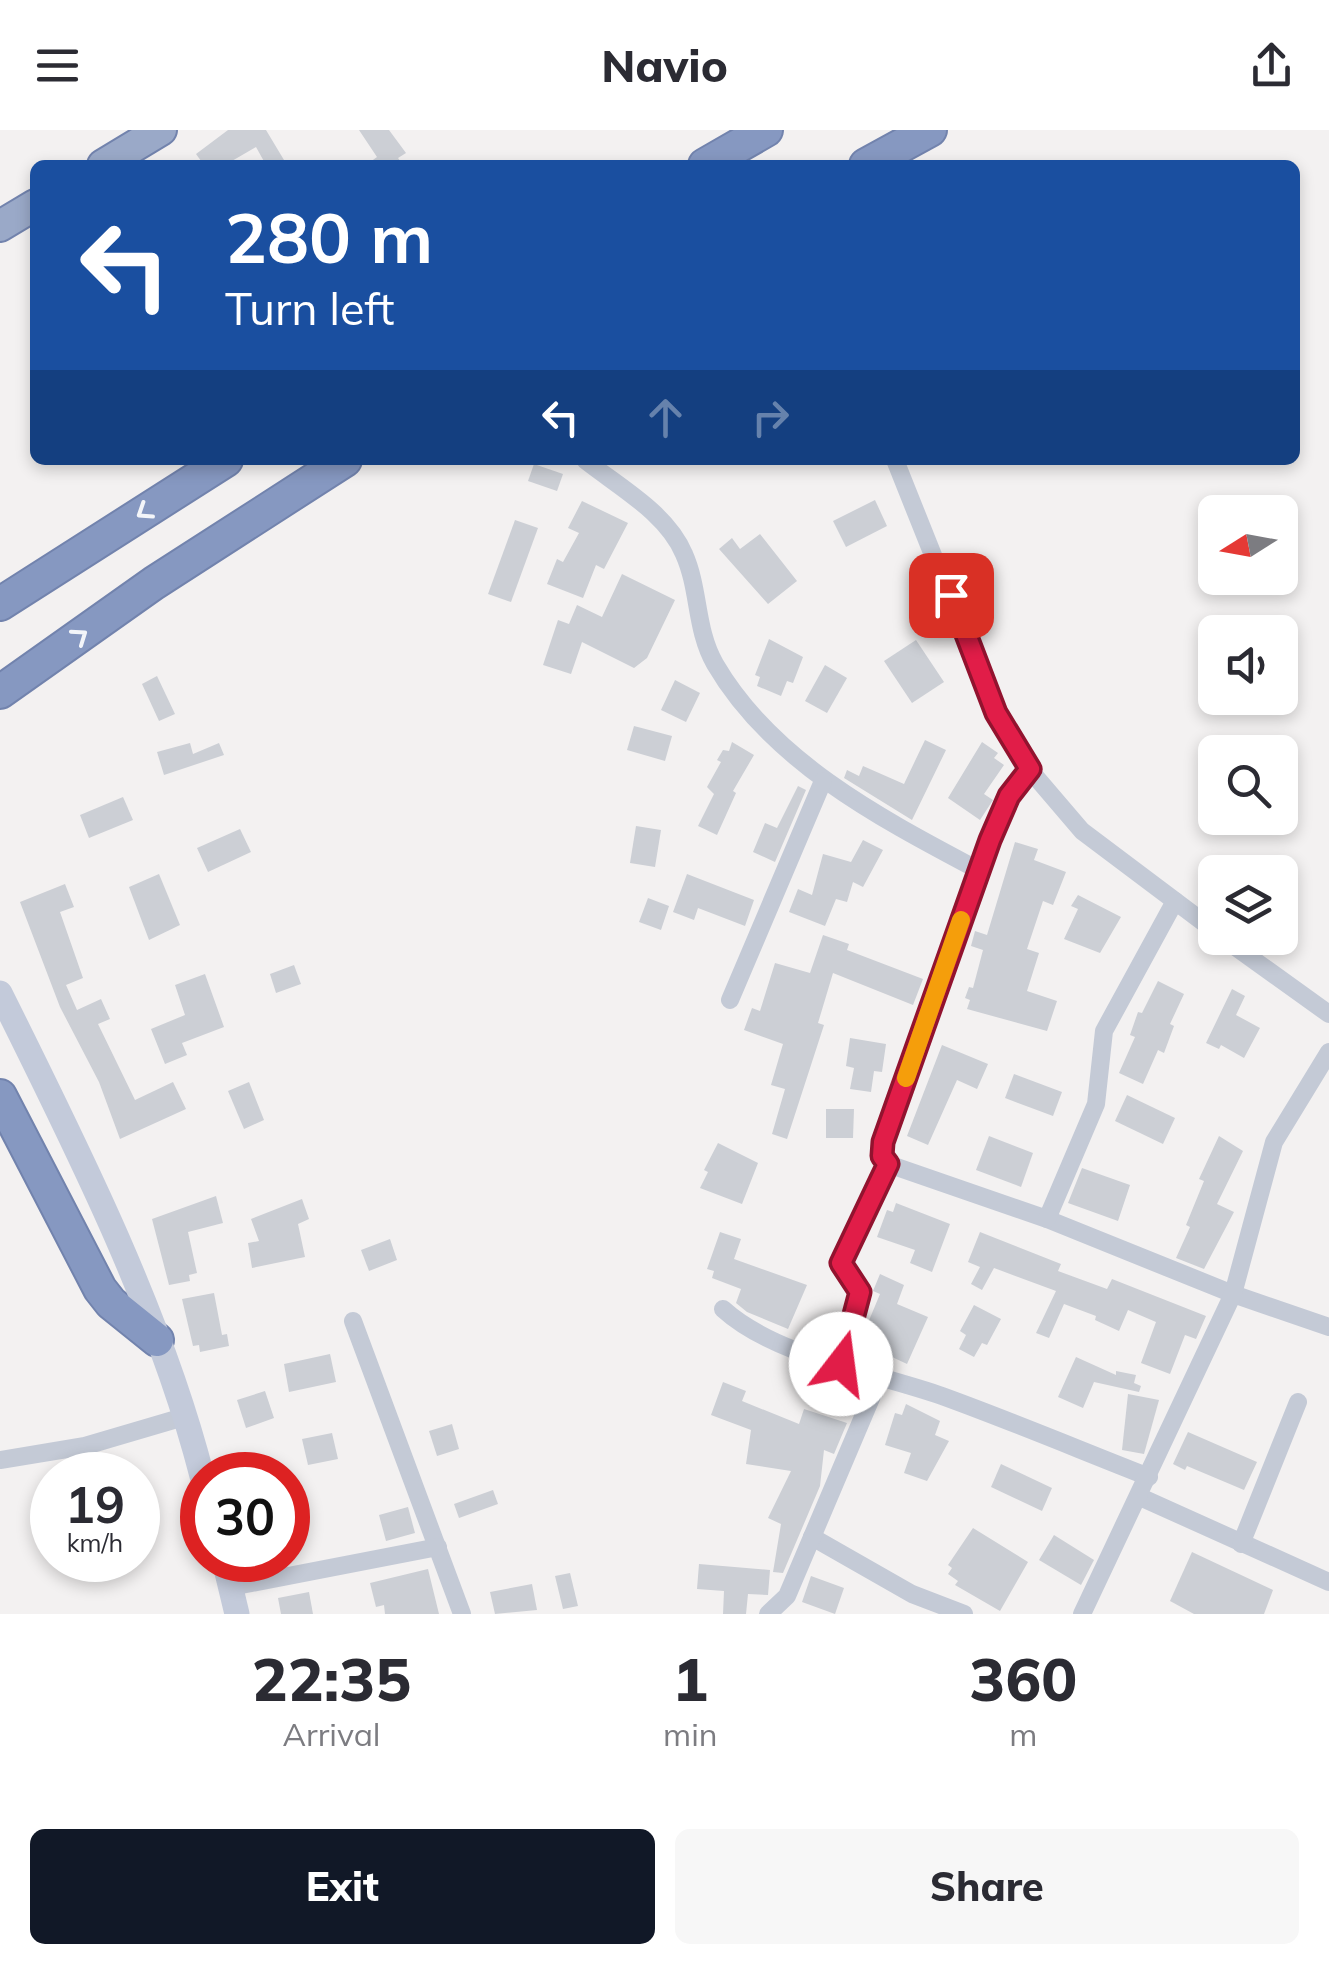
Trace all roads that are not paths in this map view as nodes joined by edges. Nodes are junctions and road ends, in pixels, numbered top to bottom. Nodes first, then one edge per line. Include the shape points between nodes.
1 (161, 130) edge
2 (766, 130) edge
3 (930, 130) edge
4 (718, 149) edge
5 (111, 160) edge
6 (875, 160) edge
7 (30, 208) edge
8 (0, 226) edge
9 (218, 465) edge
10 (338, 465) edge
11 (591, 465) edge
12 (897, 465) edge
13 (0, 604) edge
14 (0, 692) edge
15 (1030, 769) junction
16 (823, 780) junction
17 (978, 870) junction
18 (1175, 902) junction
19 (1198, 919) edge
20 (1247, 955) edge
21 (0, 993) edge
22 (730, 1000) dead end
23 (1329, 1014) edge
24 (1329, 1052) edge
25 (0, 1096) edge
26 (888, 1164) junction
27 (1046, 1219) junction
28 (1233, 1294) junction
29 (723, 1309) dead end
30 (353, 1321) dead end
31 (1329, 1327) edge
32 (157, 1340) junction
33 (841, 1364) junction
34 (880, 1378) junction
35 (1298, 1402) dead end
36 (187, 1416) junction
37 (196, 1452) edge
38 (0, 1460) edge
39 (1149, 1477) junction
40 (1140, 1497) junction
41 (812, 1537) junction
42 (1241, 1544) junction
43 (438, 1547) junction
44 (230, 1582) edge
45 (1329, 1582) edge
46 (231, 1587) junction
47 (237, 1614) edge
48 (462, 1614) edge
49 (768, 1614) edge
50 (964, 1614) edge
51 (1082, 1614) edge

1 - 5 highway
2 - 4 highway
3 - 6 highway
7 - 8 highway
9 -> 13 highway
14 -> 10 highway
11 - 16 street via 660,519 676,540 686,556 701,637 716,666 741,701
12 - 15 street via 996,713
15 - 17 street via 1001,811
15 - 18 street via 1082,831
16 - 17 street
16 - 22 street
17 - 26 street via 883,1142
18 - 19 street
18 - 27 street via 1104,1031 1096,1104
20 - 23 street
21 - 32 main road via 67,1128
24 - 28 street via 1274,1142
25 - 32 highway via 100,1289
26 - 27 street
26 - 33 street via 841,1263 860,1292
27 - 28 street
28 - 31 street
28 - 39 street
29 - 33 street via 756,1332
30 - 43 street
32 - 36 main road
33 - 34 street
34 - 39 street
34 - 41 street
35 - 42 street
36 - 37 main road
36 - 38 street via 85,1446
39 - 40 street
40 - 42 street
40 - 51 street
41 - 49 street via 787,1596
41 - 50 street via 912,1594
42 - 45 street
43 - 46 street
43 - 48 street
44 - 46 main road
46 - 47 main road

